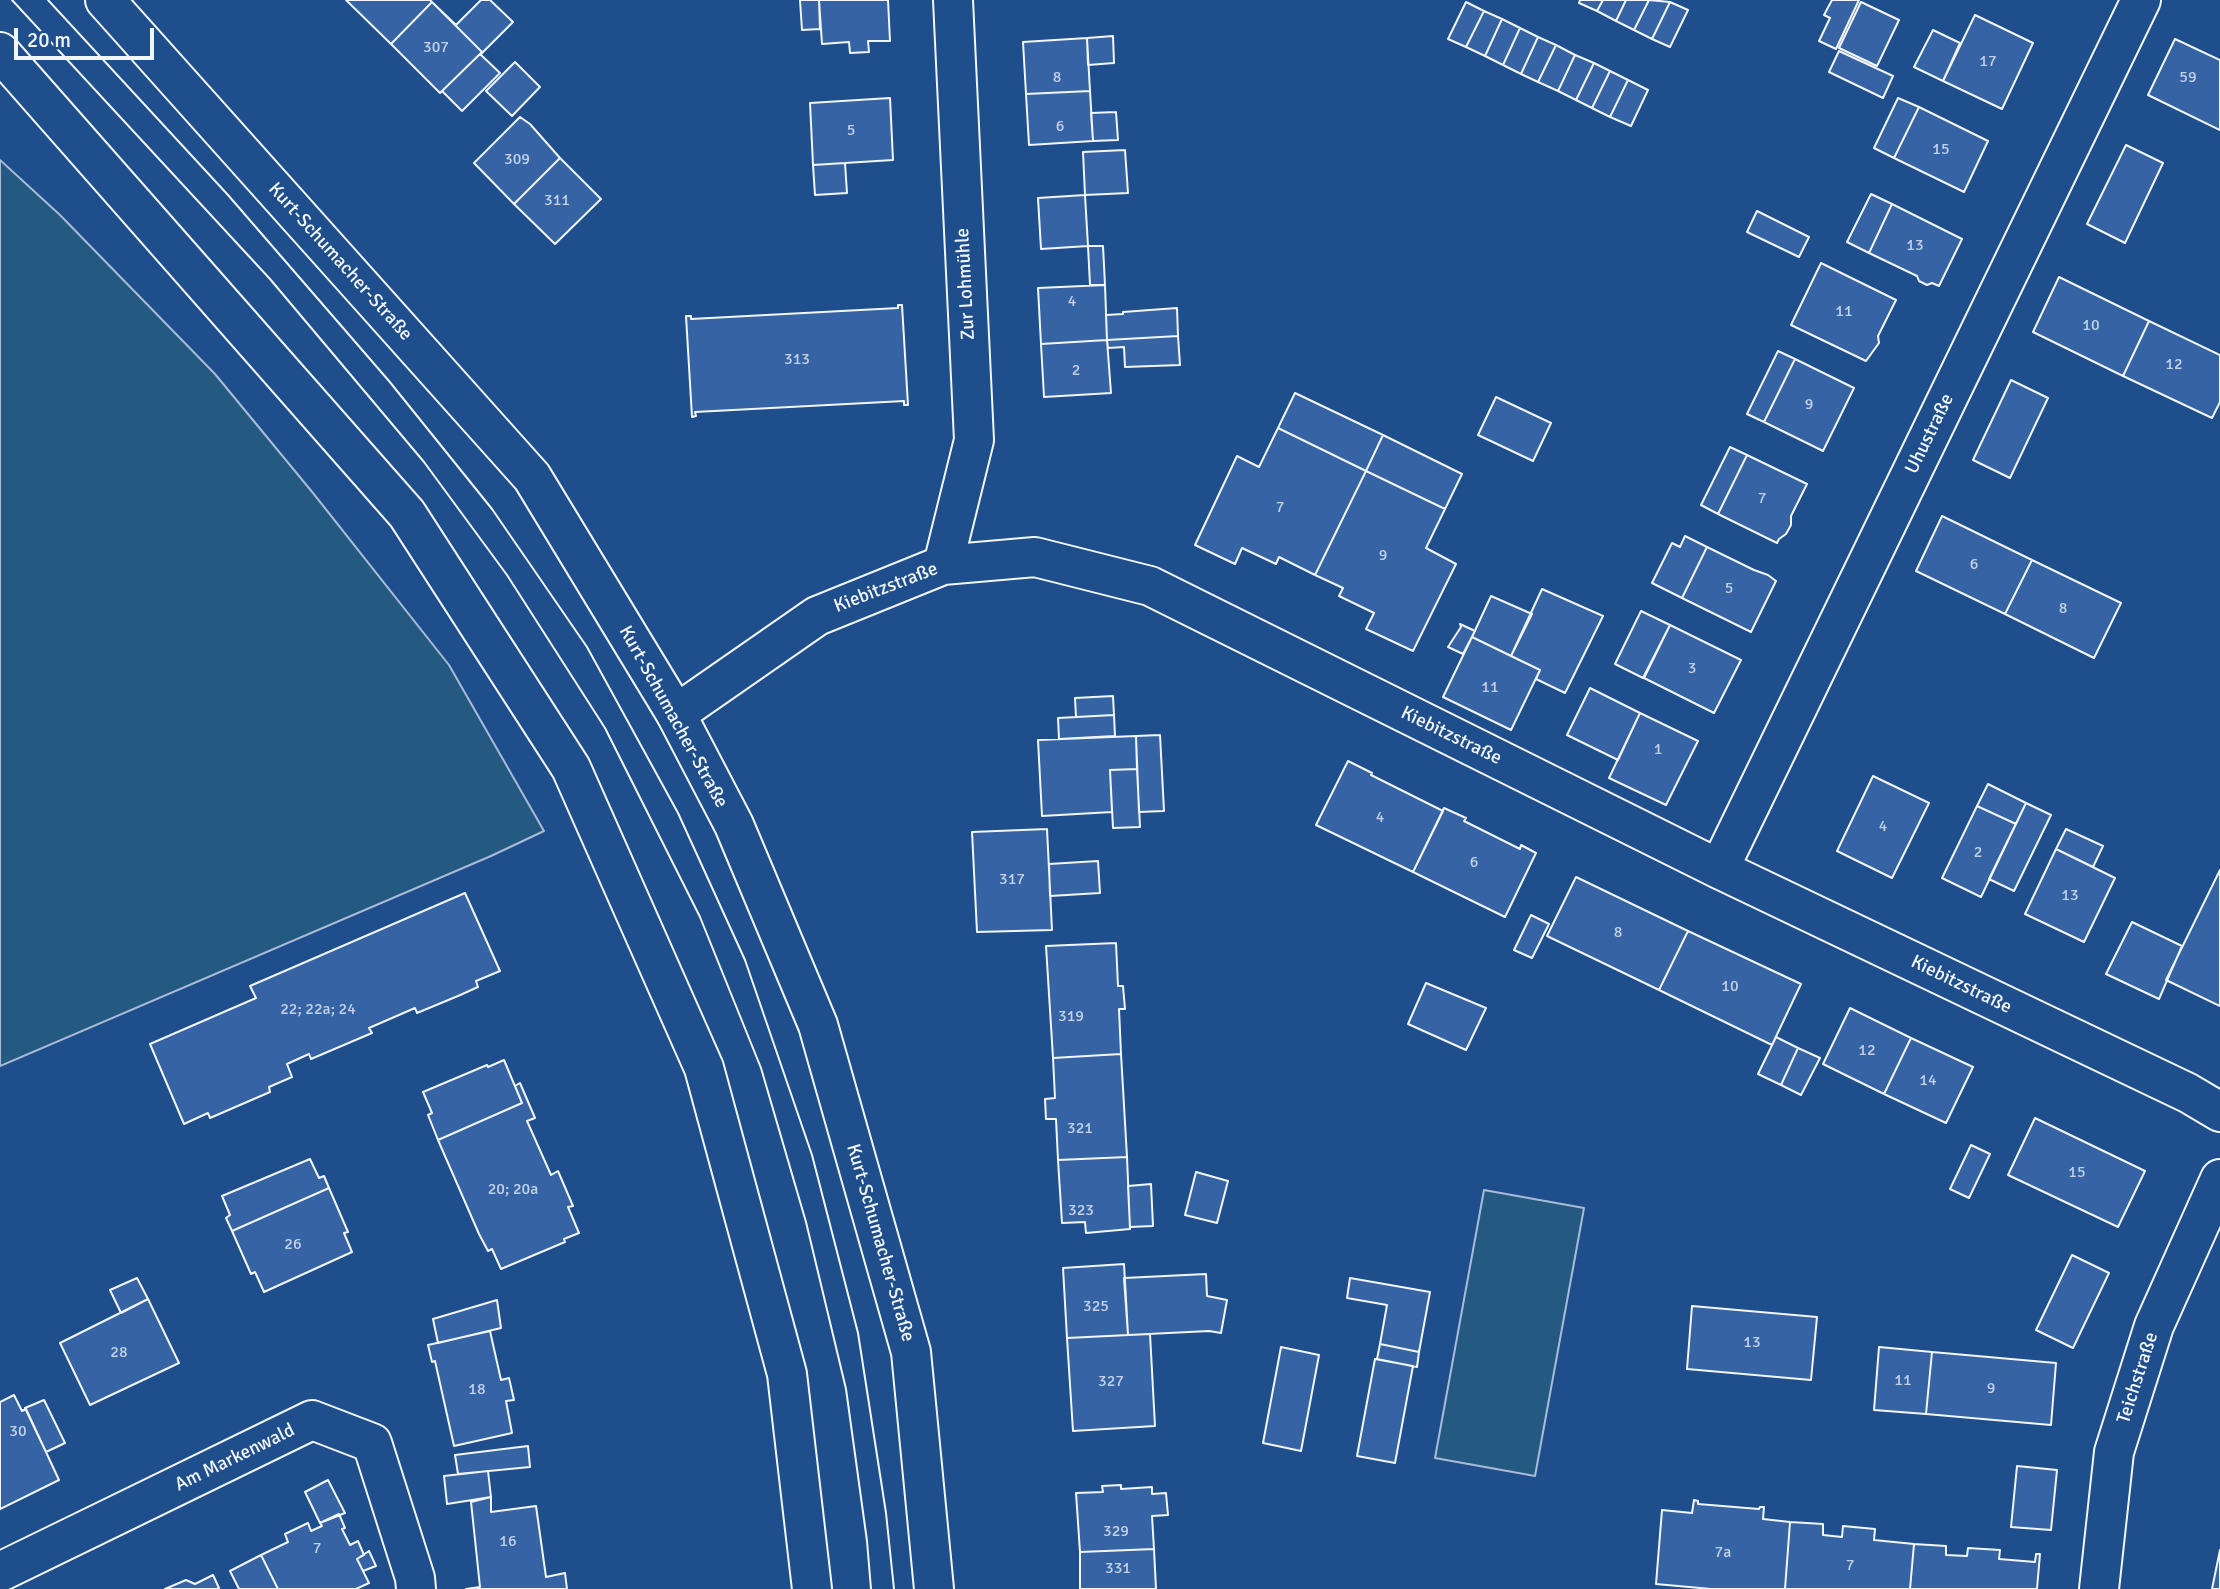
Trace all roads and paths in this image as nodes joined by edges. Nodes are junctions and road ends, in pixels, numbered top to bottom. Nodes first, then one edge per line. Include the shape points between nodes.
1 (106, 0) edge
2 (953, 0) edge
3 (2141, 0) edge
4 (0, 52) edge
5 (943, 565) junction
6 (676, 715) junction
7 (1719, 869) junction
8 (2220, 1112) edge
9 (2220, 1179) edge
10 (0, 1572) edge
11 (416, 1589) edge
12 (812, 1589) edge
13 (934, 1589) edge
14 (2099, 1589) edge

1 - 6 street, Kurt-Schumacher-Straße via 532,477
2 - 5 street, Zur Lohmühle via 974,440
3 - 7 street, Uhustraße
4 - 12 street via 407,514 571,768 704,1068 787,1374
5 - 6 street, Kiebitzstraße via 817,615
5 - 7 street, Kiebitzstraße via 1035,557 1150,586
6 - 13 street, Kurt-Schumacher-Straße via 734,825 818,1025 911,1352
7 - 8 street, Kiebitzstraße
9 - 14 street, Teichstraße via 2154,1325 2114,1452
10 - 11 street, Am Markenwald via 312,1420 372,1443

